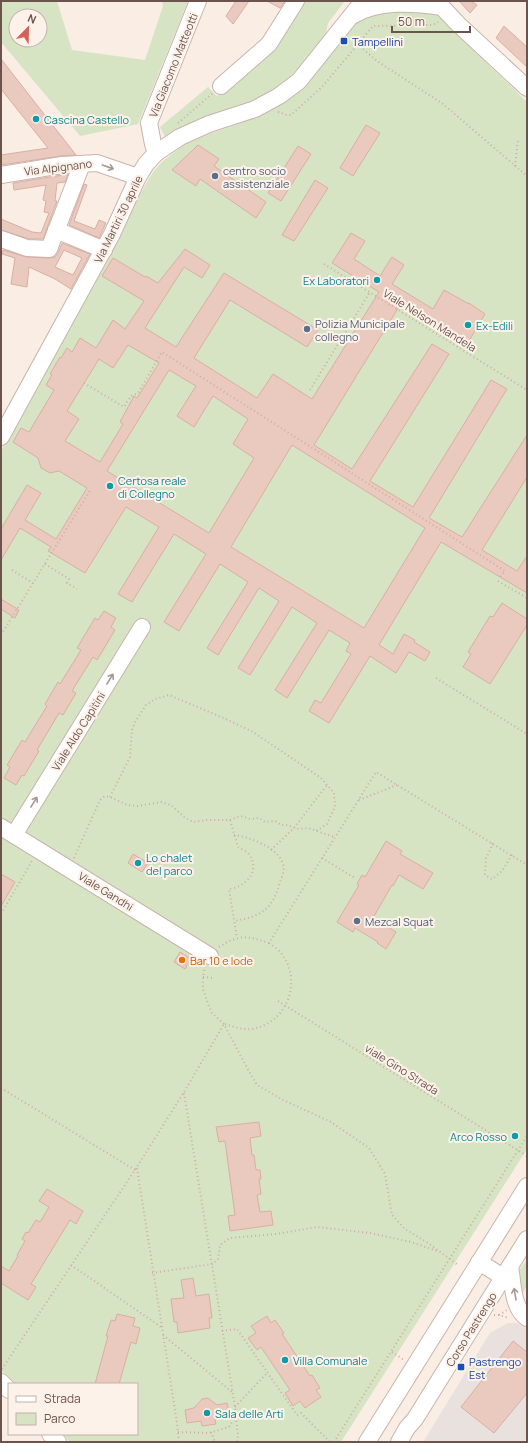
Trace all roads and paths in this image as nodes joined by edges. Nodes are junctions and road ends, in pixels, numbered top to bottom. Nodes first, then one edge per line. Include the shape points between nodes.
1 (198, 1) edge
2 (296, 1) edge
3 (363, 1) edge
4 (403, 2) edge
5 (440, 4) edge
6 (351, 17) junction
7 (357, 44) dead end
8 (221, 86) joint
9 (527, 88) edge
10 (174, 126) dead end
11 (518, 140) dead end
12 (156, 153) junction
13 (82, 164) junction
14 (515, 166) junction
15 (1, 175) edge
16 (527, 176) edge
17 (138, 177) junction
18 (56, 230) junction
19 (1, 239) edge
20 (104, 250) junction
21 (324, 264) dead end
22 (370, 292) junction
23 (84, 383) dead end
24 (310, 390) dead end
25 (527, 390) edge
26 (1, 437) edge
27 (91, 488) dead end
28 (44, 564) junction
29 (12, 570) dead end
30 (500, 577) dead end
31 (498, 581) dead end
32 (33, 583) junction
33 (76, 589) dead end
34 (527, 598) edge
35 (142, 627) dead end
36 (1, 635) edge
37 (436, 678) dead end
38 (527, 734) edge
39 (327, 785) junction
40 (397, 785) junction
41 (110, 797) junction
42 (358, 800) junction
43 (230, 820) junction
44 (294, 828) junction
45 (7, 831) edge
46 (316, 831) junction
47 (234, 835) junction
48 (334, 838) junction
49 (492, 843) junction
50 (39, 850) junction
51 (271, 850) junction
52 (512, 855) junction
53 (322, 858) junction
54 (527, 865) edge
55 (69, 868) junction
56 (355, 878) dead end
57 (1, 914) edge
58 (234, 922) junction
59 (237, 938) junction
60 (269, 943) junction
61 (210, 956) junction
62 (203, 977) junction
63 (215, 978) dead end
64 (278, 1001) dead end
65 (286, 1006) junction
66 (224, 1024) junction
67 (1, 1088) edge
68 (184, 1092) junction
69 (527, 1136) edge
70 (518, 1151) junction
71 (527, 1156) edge
72 (136, 1169) junction
73 (527, 1186) edge
74 (527, 1239) edge
75 (440, 1252) junction
76 (450, 1260) junction
77 (479, 1262) junction
78 (212, 1264) junction
79 (70, 1265) junction
80 (458, 1265) dead end
81 (507, 1272) junction
82 (152, 1273) junction
83 (479, 1317) junction
84 (520, 1319) edge
85 (162, 1327) junction
86 (222, 1331) junction
87 (163, 1335) junction
88 (1, 1370) edge
89 (268, 1372) junction
90 (233, 1393) junction
91 (235, 1407) junction
92 (236, 1416) junction
93 (415, 1419) junction
94 (178, 1432) junction
95 (210, 1432) junction
96 (179, 1442) edge
97 (216, 1442) edge
98 (237, 1442) edge
99 (330, 1442) edge
100 (334, 1442) edge
101 (367, 1442) edge
102 (399, 1442) edge
103 (411, 1442) edge

1 - 12 street, Via Giacomo Matteotti via 149,123
2 - 8 street via 269,44
3 - 6 street, Via Martiri 30 aprile
4 - 5 street, Via Martiri 30 aprile
4 - 6 street, Via Martiri 30 aprile via 372,7
5 - 9 street
6 - 12 street, Via Martiri 30 aprile via 299,81 279,96 255,109 209,124 180,137
7 - 14 path via 443,104
8 - 10 path
11 - 14 path
12 - 17 street, Via Martiri 30 aprile
13 - 15 street, Via Alpignano
13 -> 17 street, Via Alpignano via 97,163
13 - 18 street
14 - 16 path
17 - 20 street, Via Martiri 30 aprile
18 - 19 street via 49,249 27,248
18 - 20 street
20 - 26 street, Via Martiri 30 aprile
21 - 22 path, Viale Nelson Mandela
22 - 24 path
22 - 25 path, Viale Nelson Mandela
23 - 30 path via 124,407 131,396 138,394 162,352 505,571
27 - 28 path
28 - 32 path
28 - 33 path via 69,579 66,583
29 - 32 path
31 - 34 path
32 - 36 path
45 -> 35 street, Viale Aldo Capitini
37 - 38 path
39 - 41 path via 321,778 253,732 170,696 155,699 146,705 135,722 130,757
39 - 44 path
39 - 46 path via 334,793 335,807 327,824
40 - 42 path
40 - 42 path via 376,772
40 - 49 path
41 - 43 path via 127,805 161,802 170,804 193,822
41 - 55 path via 105,796 100,800
42 - 48 path
43 - 44 path via 241,816 259,818 265,822 275,822
43 - 47 path
44 - 46 path
44 - 51 path
45 - 50 street, Viale Gandhi
46 - 48 path
47 - 51 path via 248,837
47 - 58 path via 238,847 248,853 253,863 252,874 246,883 238,888 229,889
48 - 53 path
49 - 52 path
49 - 52 path via 486,858 485,875 492,879 502,871
50 - 55 street, Viale Gandhi
50 - 57 path
51 - 58 path via 284,865 276,897 261,913
52 - 54 path
53 - 56 path
53 - 60 path
55 - 61 street, Viale Gandhi
58 - 59 path
59 - 60 path via 252,937
59 - 61 path via 218,948
60 - 65 path via 280,952 288,964 292,978
61 - 62 path
62 - 63 path
62 - 66 path via 203,989 210,1009
64 - 65 path, viale Gino Strada
65 - 66 path via 277,1017 265,1025 251,1029
65 - 70 path, viale Gino Strada
66 - 68 path
66 - 75 path via 257,1085 331,1122 369,1148 385,1174 392,1215 405,1229
67 - 72 path
68 - 72 path
68 - 78 path
69 - 70 path
70 - 71 path, viale Gino Strada
70 - 76 path
72 - 79 path
72 - 82 path
73 - 77 street
74 - 81 street, Corso Pastrengo
75 - 76 path
75 - 78 path via 398,1239 317,1227 230,1238 220,1245 218,1259
76 - 80 path
76 - 100 path
77 - 81 street
77 - 101 street
78 - 82 path
78 - 86 path
79 - 85 path
79 - 88 path
81 - 83 street, Corso Pastrengo
84 -> 81 street via 521,1312
82 - 85 path
83 - 84 path via 499,1314
83 - 93 street, Corso Pastrengo
85 - 87 path
86 - 89 path via 237,1329
86 - 90 path
87 - 90 path
87 - 94 path
89 - 91 path
89 - 99 path via 297,1415 301,1412
90 - 91 path
91 - 92 path
92 - 95 path via 229,1427
92 - 98 path
93 - 102 street, Corso Pastrengo
93 - 103 street, Corso Pastrengo
94 - 95 path
94 - 96 path
95 - 97 path

